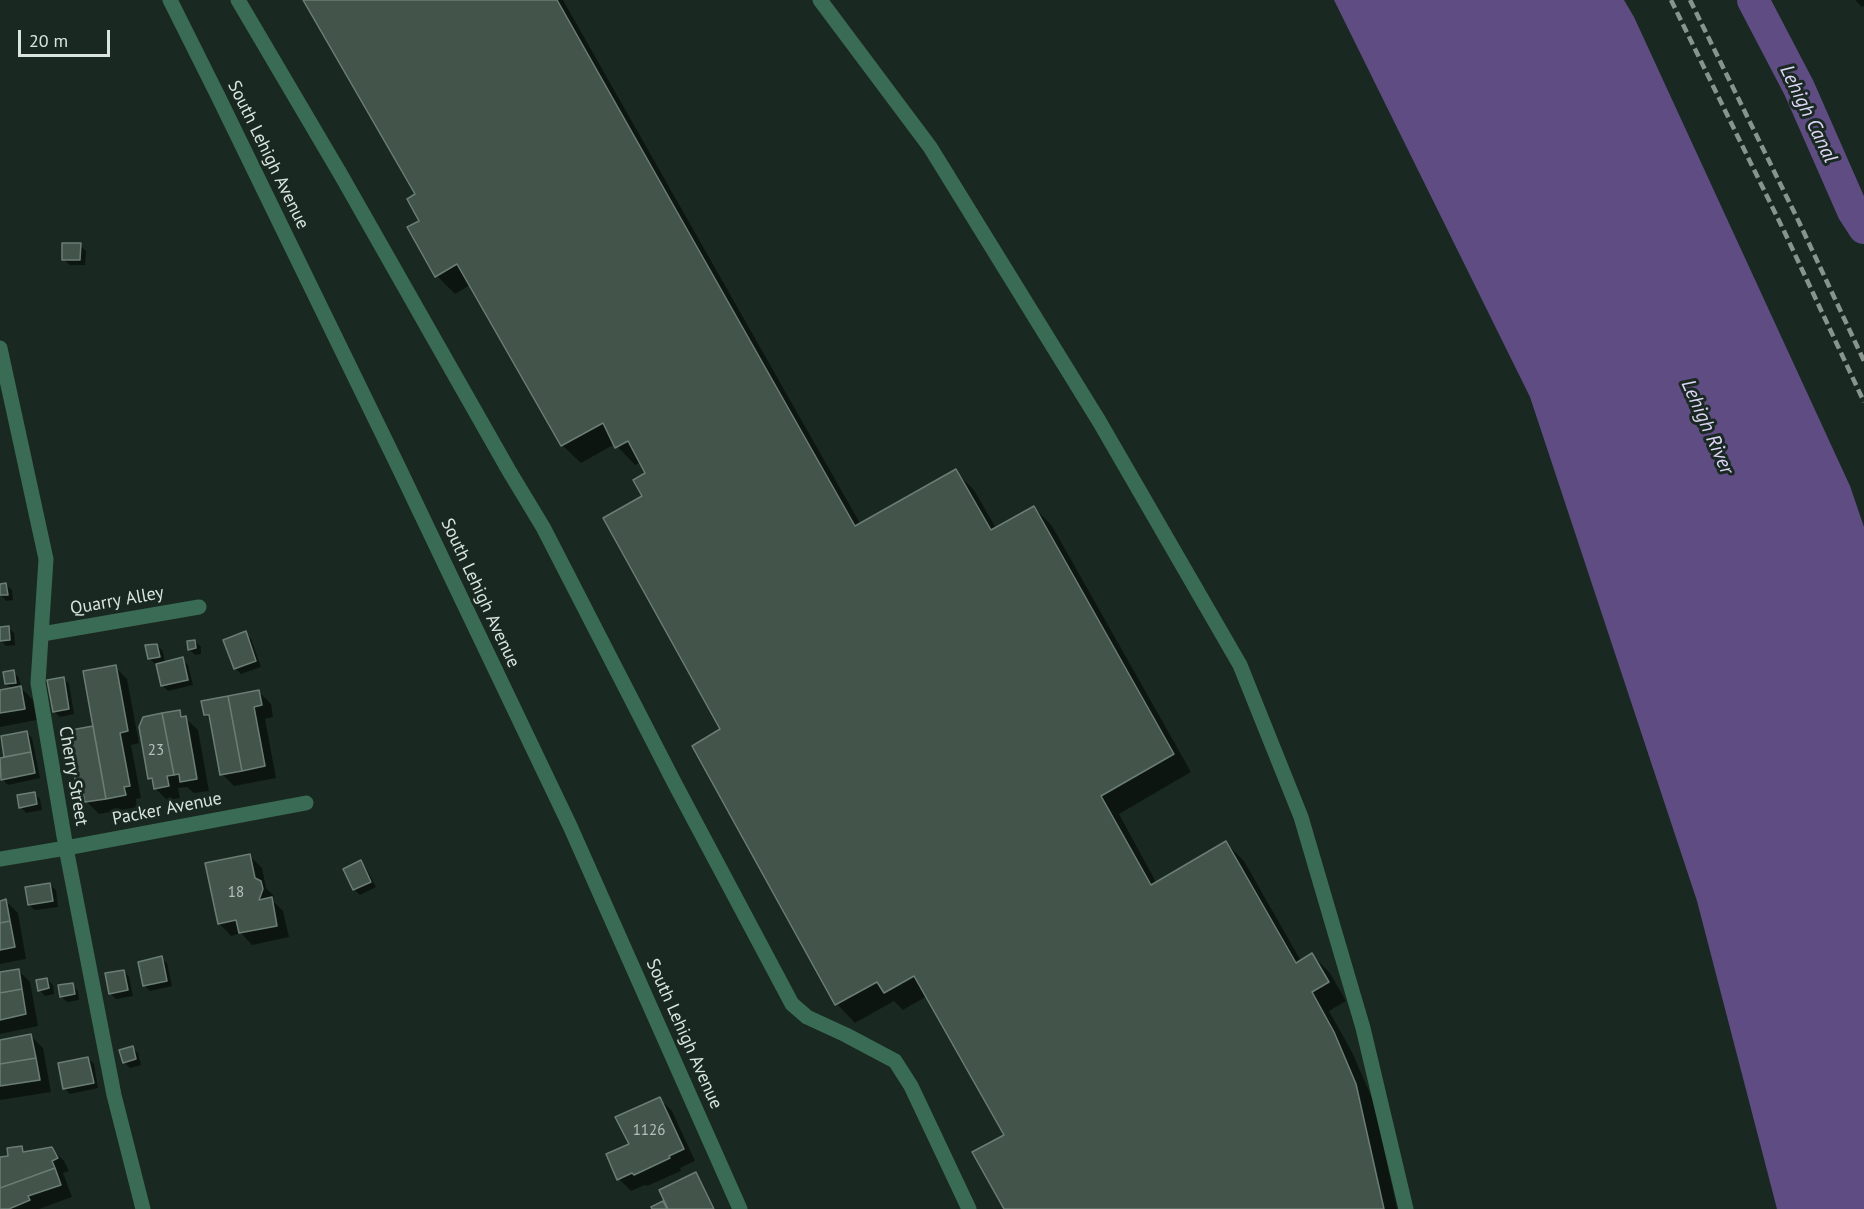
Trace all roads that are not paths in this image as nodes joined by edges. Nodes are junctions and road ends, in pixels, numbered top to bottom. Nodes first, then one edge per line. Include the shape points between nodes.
1 (170, 0) edge
2 (237, 0) edge
3 (820, 0) edge
4 (0, 348) edge
5 (199, 607) dead end
6 (42, 634) junction
7 (306, 803) dead end
8 (66, 848) junction
9 (0, 859) edge
10 (143, 1209) edge
11 (740, 1209) edge
12 (969, 1209) edge
13 (1406, 1209) edge

1 - 11 street, South Lehigh Avenue via 570,826
2 - 12 street via 543,527 792,1004 807,1017 895,1061 911,1086
3 - 13 street via 930,147 1099,421 1240,665 1301,817 1363,1028
4 - 6 street, Cherry Street via 46,559
5 - 6 street, Quarry Alley
6 - 8 street, Cherry Street via 38,683
7 - 8 street, Packer Avenue
8 - 9 street, Packer Avenue
8 - 10 street, Cherry Street via 114,1095

